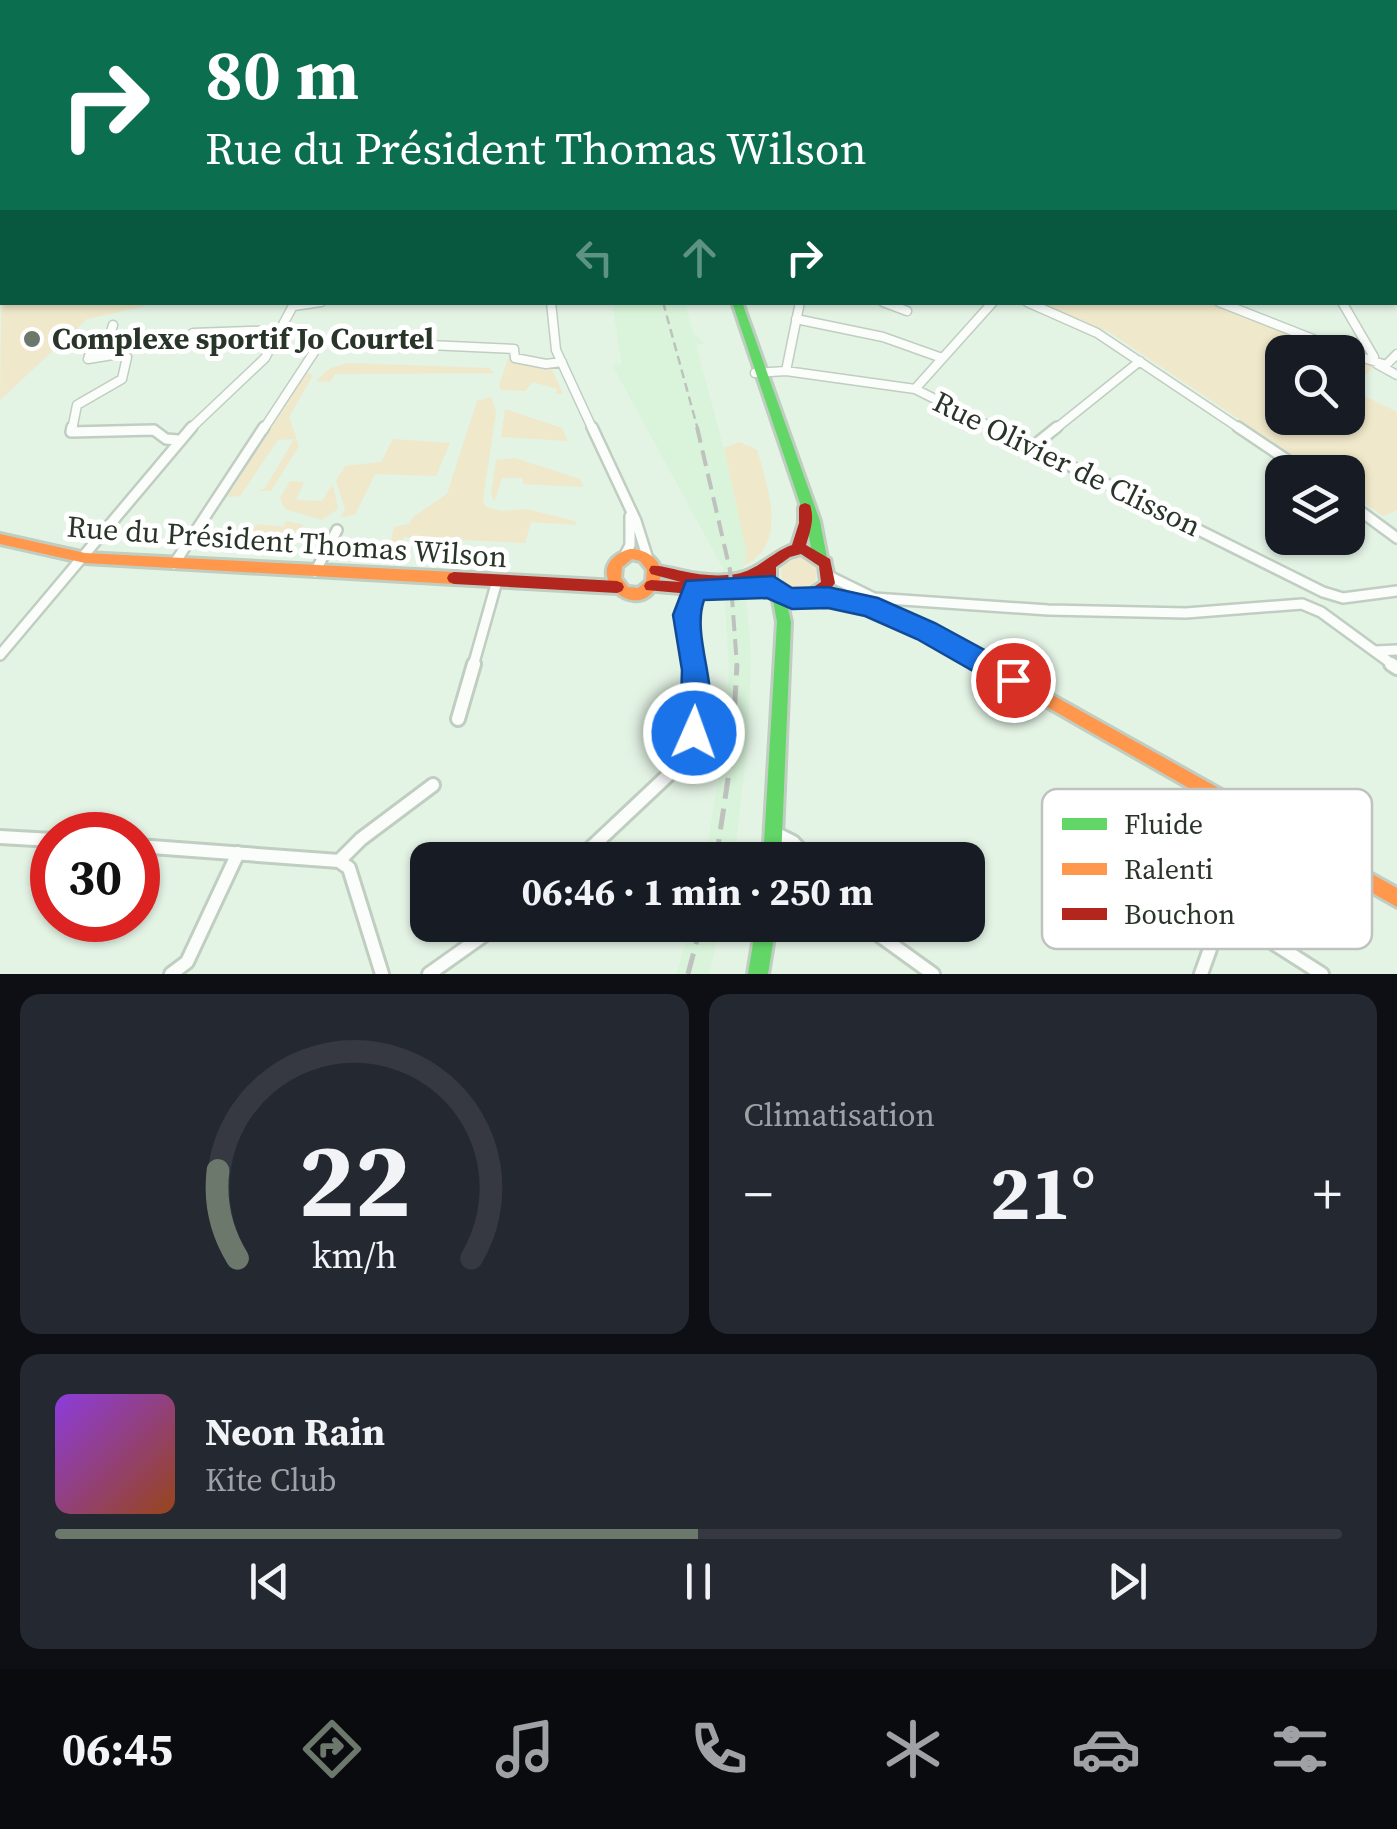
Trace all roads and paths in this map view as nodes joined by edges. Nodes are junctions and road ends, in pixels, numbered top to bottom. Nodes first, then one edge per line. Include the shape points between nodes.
1 (293, 305) edge
2 (552, 305) edge
3 (739, 305) edge
4 (799, 305) edge
5 (891, 305) edge
6 (990, 305) edge
7 (1034, 305) edge
8 (1227, 305) edge
9 (1344, 305) edge
10 (908, 311) dead end
11 (796, 319) junction
12 (113, 324) dead end
13 (280, 330) junction
14 (194, 332) dead end
15 (1302, 335) edge
16 (1397, 354) edge
17 (942, 358) junction
18 (1365, 358) edge
19 (1140, 360) junction
20 (1371, 360) junction
21 (562, 362) junction
22 (786, 371) junction
23 (759, 372) junction
24 (1397, 374) edge
25 (915, 389) junction
26 (178, 440) junction
27 (1032, 447) junction
28 (1280, 455) edge
29 (804, 501) junction
30 (630, 513) junction
31 (1365, 514) edge
32 (337, 530) dead end
33 (0, 538) edge
34 (1397, 538) edge
35 (798, 549) junction
36 (85, 558) junction
37 (820, 558) junction
38 (174, 564) junction
39 (618, 564) junction
40 (652, 564) junction
41 (770, 564) junction
42 (315, 572) junction
43 (829, 576) junction
44 (497, 581) junction
45 (574, 584) junction
46 (651, 586) junction
47 (617, 587) junction
48 (695, 589) junction
49 (776, 591) junction
50 (1397, 591) edge
51 (814, 596) junction
52 (799, 599) junction
53 (784, 622) junction
54 (1397, 650) edge
55 (1374, 651) junction
56 (0, 655) edge
57 (1397, 668) edge
58 (458, 719) dead end
59 (433, 785) dead end
60 (1205, 789) edge
61 (774, 833) junction
62 (0, 836) edge
63 (30, 838) edge
64 (597, 842) edge
65 (773, 842) edge
66 (793, 842) edge
67 (160, 848) edge
68 (238, 853) junction
69 (339, 860) junction
70 (1372, 884) edge
71 (1397, 898) edge
72 (474, 942) edge
73 (763, 942) edge
74 (889, 942) edge
75 (1210, 949) edge
76 (1283, 949) edge
77 (171, 974) edge
78 (382, 974) edge
79 (429, 974) edge
80 (758, 974) edge
81 (933, 974) edge
82 (1201, 974) edge
83 (1322, 974) edge

1 - 13 street
2 - 21 street
3 - 23 street
4 - 11 street
5 - 10 street
6 - 17 street
7 - 19 street
8 - 15 street
9 - 20 street
11 - 17 street via 883,337
11 - 22 street
12 - 26 street via 117,350 128,356 122,379 77,405 70,432 154,430
13 - 14 street
13 - 26 street via 248,378
16 - 20 street via 1386,364
17 - 25 street
18 - 20 street
19 - 27 street
19 - 28 street
20 - 24 street
21 - 30 street
21 - 38 street via 514,358 514,348 322,340
22 - 23 street, Rue Olivier de Clisson
22 - 25 street, Rue Olivier de Clisson
23 - 29 street
25 - 27 street, Rue Olivier de Clisson
26 - 36 street
27 - 50 street, Rue Olivier de Clisson via 1343,598
29 - 35 street
29 - 37 street
30 - 39 street via 630,546
30 - 40 street
31 - 34 street
32 - 42 street
33 - 36 street, Rue du Président Thomas Wilson
35 - 37 street
35 - 41 street
36 - 38 street, Rue du Président Thomas Wilson
36 - 56 street
37 - 43 street
38 - 42 street, Rue du Président Thomas Wilson
39 - 40 street
39 - 45 street, Rue du Président Thomas Wilson
39 - 47 street via 612,577
40 - 41 street via 684,578 727,578
40 - 46 street
41 - 49 street
42 - 44 street, Rue du Président Thomas Wilson
43 - 51 street
43 - 55 street via 874,598 1048,610 1302,604
44 - 45 street, Rue du Président Thomas Wilson
44 - 58 street
45 - 47 street, Rue du Président Thomas Wilson
46 - 47 street, Rue du Président Thomas Wilson via 634,592
46 - 48 street
48 - 49 street
48 - 64 street via 686,615 696,670 689,750
49 - 52 street
49 - 53 street
51 - 52 street
51 - 60 street via 914,624
52 - 53 street
53 - 61 street
54 - 55 street
55 - 57 street
59 - 69 street
61 - 65 street
61 - 66 street
62 - 63 street
67 - 68 street
68 - 69 street
68 - 77 street via 187,962
69 - 78 street via 348,868
70 - 71 street
72 - 79 street
73 - 80 street
74 - 81 street
75 - 82 street
76 - 83 street

